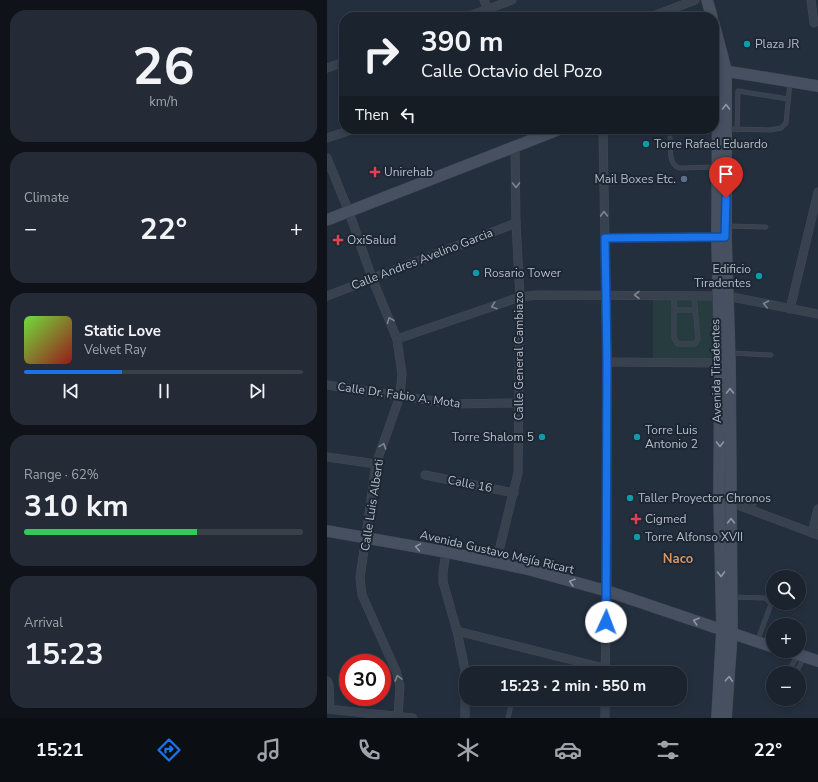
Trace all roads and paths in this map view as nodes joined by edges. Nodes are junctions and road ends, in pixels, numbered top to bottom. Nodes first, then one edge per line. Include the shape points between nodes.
1 (484, 0) edge
2 (512, 0) edge
3 (695, 0) edge
4 (700, 0) edge
5 (707, 0) edge
6 (811, 0) edge
7 (489, 12) edge
8 (491, 12) edge
9 (664, 12) edge
10 (703, 12) edge
11 (711, 12) edge
12 (814, 23) dead end
13 (339, 64) edge
14 (327, 68) edge
15 (719, 70) edge
16 (790, 81) junction
17 (818, 86) edge
18 (788, 99) junction
19 (731, 130) junction
20 (339, 134) edge
21 (533, 134) edge
22 (603, 134) edge
23 (718, 134) edge
24 (327, 138) edge
25 (670, 138) dead end
26 (515, 146) junction
27 (327, 158) edge
28 (717, 167) junction
29 (818, 192) edge
30 (349, 212) junction
31 (327, 220) edge
32 (516, 223) junction
33 (765, 227) dead end
34 (723, 234) junction
35 (605, 238) junction
36 (372, 278) junction
37 (605, 295) junction
38 (674, 295) junction
39 (694, 295) junction
40 (722, 295) junction
41 (327, 296) edge
42 (520, 297) junction
43 (790, 308) junction
44 (674, 310) junction
45 (695, 310) junction
46 (818, 314) edge
47 (397, 339) junction
48 (771, 355) dead end
49 (726, 360) junction
50 (607, 362) junction
51 (327, 385) edge
52 (400, 396) junction
53 (518, 403) junction
54 (327, 457) edge
55 (376, 464) junction
56 (425, 475) dead end
57 (514, 493) junction
58 (719, 498) junction
59 (731, 502) junction
60 (818, 509) edge
61 (327, 531) edge
62 (815, 534) edge
63 (366, 538) junction
64 (446, 552) junction
65 (496, 563) junction
66 (607, 591) junction
67 (730, 597) junction
68 (457, 631) junction
69 (727, 631) junction
70 (757, 642) junction
71 (766, 645) edge
72 (806, 657) edge
73 (818, 661) edge
74 (586, 666) edge
75 (604, 666) edge
76 (327, 681) edge
77 (511, 706) edge
78 (605, 706) edge
79 (329, 709) edge
80 (363, 716) edge
81 (398, 716) junction
82 (413, 718) edge
83 (465, 718) edge
84 (508, 718) edge
85 (605, 718) edge
86 (717, 718) edge
87 (726, 718) edge

1 - 7 street
2 - 8 street
3 - 9 street
4 - 10 main road
5 - 11 main road
6 - 12 street
13 - 14 street
15 - 16 main road
19 -> 15 main road, Avenida Tiradentes
16 - 17 main road
16 - 18 lane
18 - 19 lane via 785,123 781,128
18 - 19 lane via 738,92
19 - 34 main road, Avenida Tiradentes
20 - 24 street
21 - 26 main road
35 -> 22 street
23 - 28 main road, Avenida Tiradentes
25 - 28 lane via 672,161 675,166
26 - 30 main road
26 -> 32 street, Calle General Cambiazo
27 - 30 street, Calle Luis Alberti
28 - 34 main road, Avenida Tiradentes
29 - 43 street
30 - 31 main road
30 - 36 street, Calle Luis Alberti
32 - 36 street, Calle Andres Avelino Garcia
32 - 42 street, Calle General Cambiazo
33 - 34 lane
34 - 35 street
34 - 40 main road, Avenida Tiradentes
35 - 37 street
36 - 41 street, Calle Andres Avelino Garcia
47 -> 36 street, Calle Luis Alberti
38 -> 37 street
37 - 42 street
37 - 50 street
38 - 39 street
38 - 44 lane
39 - 40 street
39 - 45 lane
43 -> 40 street
40 - 49 main road, Avenida Tiradentes
42 -> 47 street
42 - 53 street, Calle General Cambiazo
43 - 46 street
44 - 45 lane
44 - 45 lane via 675,342 688,345 695,344 698,339
47 - 52 street, Calle Luis Alberti via 402,374
48 - 49 lane
49 - 50 street
49 -> 58 main road, Avenida Tiradentes
59 -> 49 main road, Avenida Tiradentes via 732,416
50 - 66 street
51 - 52 street, Calle Dr. Fabio A. Mota
52 - 53 street, Calle Dr. Fabio A. Mota via 453,404
55 -> 52 street, Calle Luis Alberti
53 - 57 street, Calle General Cambiazo via 518,473
54 - 55 street
55 - 63 street, Calle Luis Alberti
56 - 57 street, Calle 16
57 - 65 street, Calle General Cambiazo
58 - 59 street
58 -> 69 main road, Avenida Tiradentes
59 - 62 street via 753,506
67 -> 59 main road, Avenida Tiradentes
60 - 62 street
61 - 63 main road, Avenida Gustavo Mejía Ricart
64 -> 63 main road, Avenida Gustavo Mejía Ricart
81 -> 63 street, Calle Luis Alberti via 400,686 397,671 362,595 360,578
64 - 65 main road, Avenida Gustavo Mejía Ricart
64 - 68 street via 443,582
66 -> 65 main road, Avenida Gustavo Mejía Ricart
69 -> 66 main road, Avenida Gustavo Mejía Ricart
66 - 75 street
67 - 69 main road, Avenida Tiradentes
67 - 70 lane via 765,598 771,604
68 - 74 street
68 - 83 street via 465,670
69 - 70 main road, Avenida Gustavo Mejía Ricart
69 - 86 main road, Avenida Tiradentes
87 -> 69 main road, Avenida Tiradentes
70 - 71 main road, Avenida Gustavo Mejía Ricart
72 - 73 main road
76 - 79 street
77 - 84 lane
78 - 85 street
79 - 80 street
80 - 81 street
81 - 82 street

